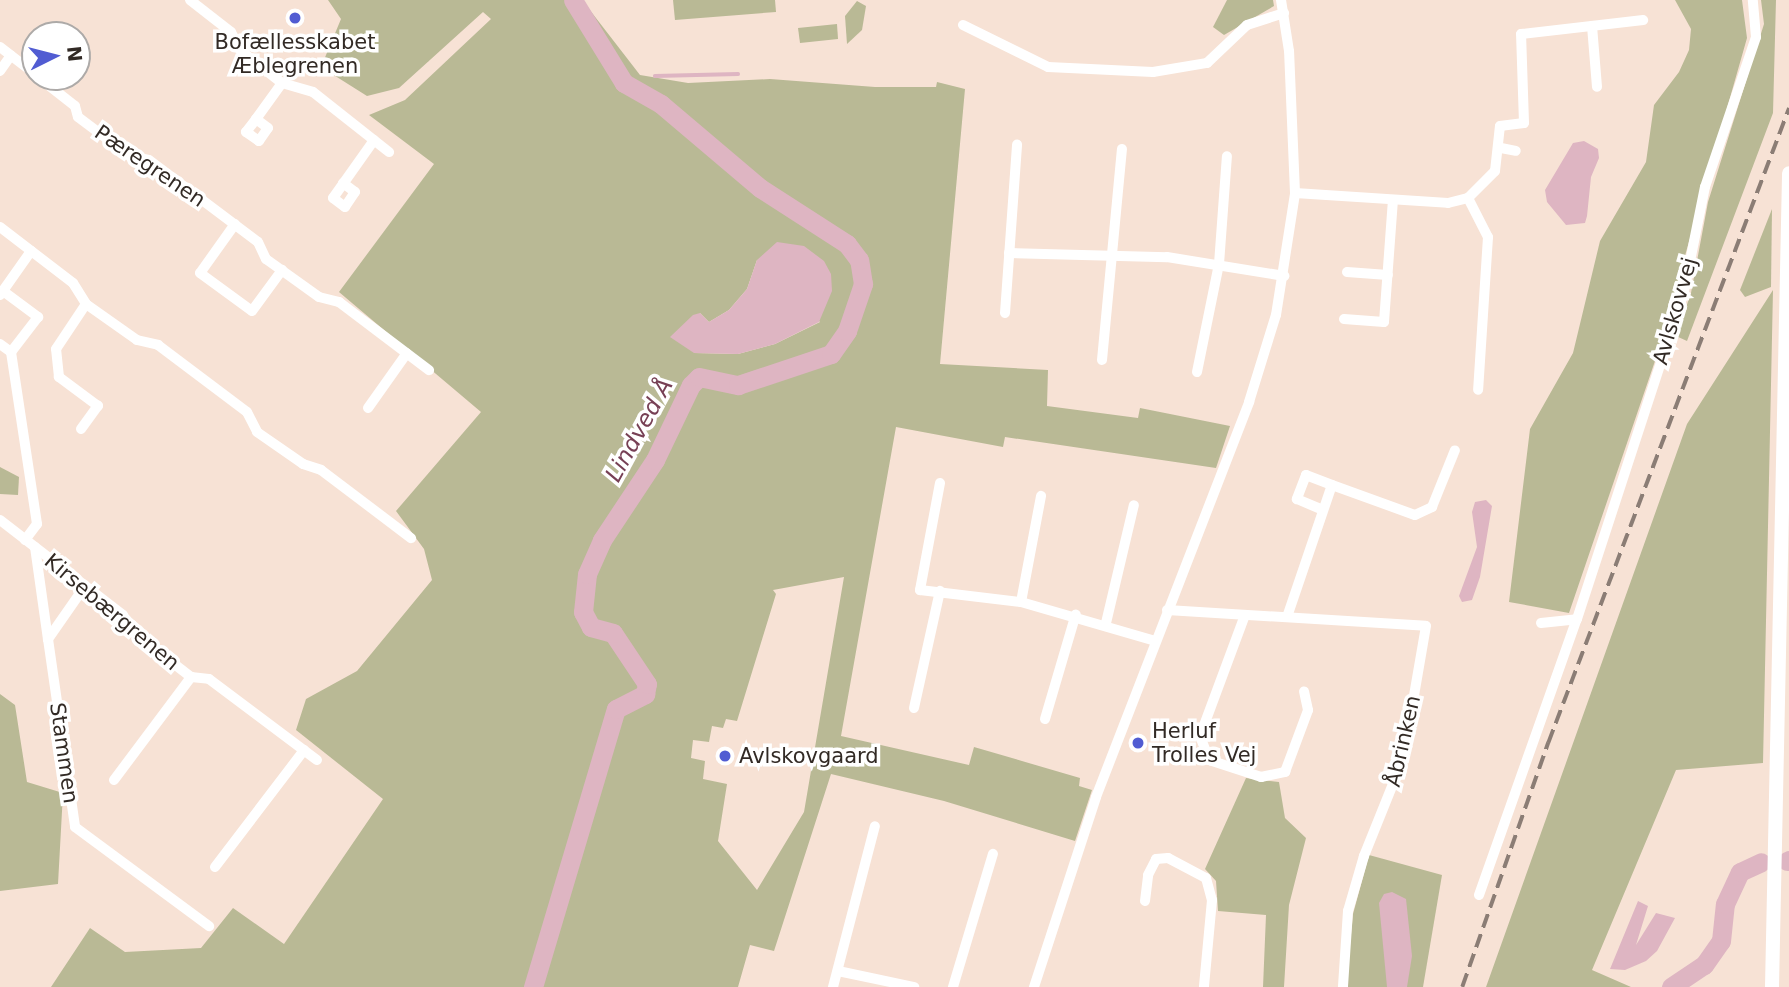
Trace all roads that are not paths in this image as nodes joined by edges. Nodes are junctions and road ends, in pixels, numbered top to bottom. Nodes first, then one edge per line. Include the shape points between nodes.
1 (190, 0) edge
2 (1281, 0) edge
3 (1753, 0) edge
4 (1284, 13) junction
5 (1643, 20) dead end
6 (963, 25) dead end
7 (1592, 26) junction
8 (0, 47) edge
9 (11, 55) junction
10 (21, 63) edge
11 (0, 71) edge
12 (282, 83) junction
13 (1597, 88) dead end
14 (56, 91) edge
15 (256, 119) dead end
16 (374, 140) junction
17 (1017, 144) dead end
18 (1501, 148) junction
19 (1122, 149) dead end
20 (1516, 151) dead end
21 (389, 152) dead end
22 (1227, 156) dead end
23 (1789, 173) edge
24 (343, 183) dead end
25 (1295, 193) junction
26 (1468, 198) junction
27 (1393, 200) junction
28 (235, 224) junction
29 (0, 227) edge
30 (1788, 247) edge
31 (31, 251) junction
32 (1009, 253) junction
33 (1115, 253) junction
34 (1219, 264) junction
35 (282, 270) junction
36 (1347, 272) dead end
37 (1388, 275) junction
38 (1284, 276) junction
39 (2, 293) edge
40 (86, 304) junction
41 (1005, 313) dead end
42 (1344, 319) dead end
43 (0, 344) edge
44 (11, 352) junction
45 (407, 353) junction
46 (1102, 360) dead end
47 (429, 370) dead end
48 (1197, 372) dead end
49 (1478, 390) dead end
50 (368, 408) dead end
51 (81, 429) dead end
52 (1455, 450) dead end
53 (940, 483) dead end
54 (1332, 485) junction
55 (1041, 496) dead end
56 (1134, 505) dead end
57 (1323, 510) junction
58 (0, 520) edge
59 (411, 538) dead end
60 (25, 540) junction
61 (35, 548) junction
62 (85, 586) junction
63 (940, 591) junction
64 (1021, 602) junction
65 (1167, 610) junction
66 (1076, 614) junction
67 (1245, 615) junction
68 (1287, 617) junction
69 (1577, 619) junction
70 (1541, 623) dead end
71 (1106, 624) junction
72 (48, 639) junction
73 (1155, 641) junction
74 (191, 677) junction
75 (1304, 691) dead end
76 (914, 708) dead end
77 (1045, 719) dead end
78 (304, 750) junction
79 (317, 760) dead end
80 (114, 779) dead end
81 (875, 826) dead end
82 (993, 854) dead end
83 (215, 867) dead end
84 (1479, 895) dead end
85 (1145, 901) dead end
86 (209, 926) dead end
87 (838, 971) junction
88 (834, 987) edge
89 (914, 987) edge
90 (953, 987) edge
91 (1034, 987) edge
92 (1204, 987) edge
93 (1343, 987) edge
94 (1772, 987) edge

1 - 12 street via 231,32 240,50
2 - 4 street
3 - 69 street, Avlskovvej via 1756,37 1705,187 1684,291
4 - 6 street via 1247,25 1199,66 1153,72 1048,67
4 - 25 street
5 - 7 street
7 - 13 street
7 - 18 street via 1521,34 1524,123 1500,126
8 - 9 street, Pæregrenen
9 - 10 street, Pæregrenen
9 - 11 street
12 - 15 street
12 - 16 street via 313,92
14 - 28 street, Pæregrenen via 94,129 131,156 149,160
16 - 21 street
16 - 24 street
17 - 32 street
18 - 20 street
18 - 26 street via 1489,181
19 - 33 street
22 - 34 street
23 - 30 main road
25 - 27 street
25 - 38 street
26 - 27 street via 1448,203
26 - 49 street via 1488,237
27 - 37 street
28 - 35 street, Pæregrenen
28 - 35 street via 200,272 252,311
29 - 31 street
30 - 94 main road
31 - 39 street
31 - 40 street via 73,283
32 - 33 street
32 - 41 street
33 - 34 street
33 - 46 street
34 - 38 street
34 - 48 street
35 - 45 street, Pæregrenen via 319,297 339,302
36 - 37 street
37 - 42 street via 1384,322
38 - 65 street via 1249,401
39 - 44 street via 38,317
40 - 51 street via 56,349 59,377 98,406
40 - 59 street via 137,340 158,345 247,412 257,432 303,464 321,470
43 - 44 street
44 - 60 street via 37,524
45 - 47 street, Pæregrenen
45 - 50 street
52 - 54 street via 1433,507 1415,515
53 - 63 street via 920,590
54 - 57 street
54 - 57 street via 1306,475 1297,499
55 - 64 street
56 - 71 street
57 - 68 street
58 - 60 street, Kirsebærgrenen
60 - 61 street, Kirsebærgrenen
61 - 62 street, Kirsebærgrenen
61 - 72 street, Stammen
62 - 72 street
62 - 74 street, Kirsebærgrenen via 123,615 133,632
63 - 64 street
63 - 76 street
64 - 66 street
65 - 67 street, Åbrinken
65 - 73 street
66 - 71 street
66 - 77 street
67 - 68 street, Åbrinken
67 - 75 street via 1200,736 1209,760 1261,777 1285,772 1308,710
68 - 93 street, Åbrinken via 1426,626 1403,759 1364,856 1348,911
69 - 70 street
69 - 84 street, Avlskovvej
71 - 73 street
72 - 86 street, Stammen via 75,827
73 - 91 street via 1096,797
74 - 78 street, Kirsebærgrenen via 209,679
74 - 80 street, Kirsebærgrenen
78 - 79 street, Kirsebærgrenen
78 - 83 street
81 - 87 street
82 - 90 street
85 - 92 street via 1148,875 1156,859 1168,858 1206,878 1212,900
87 - 88 street
87 - 89 street

